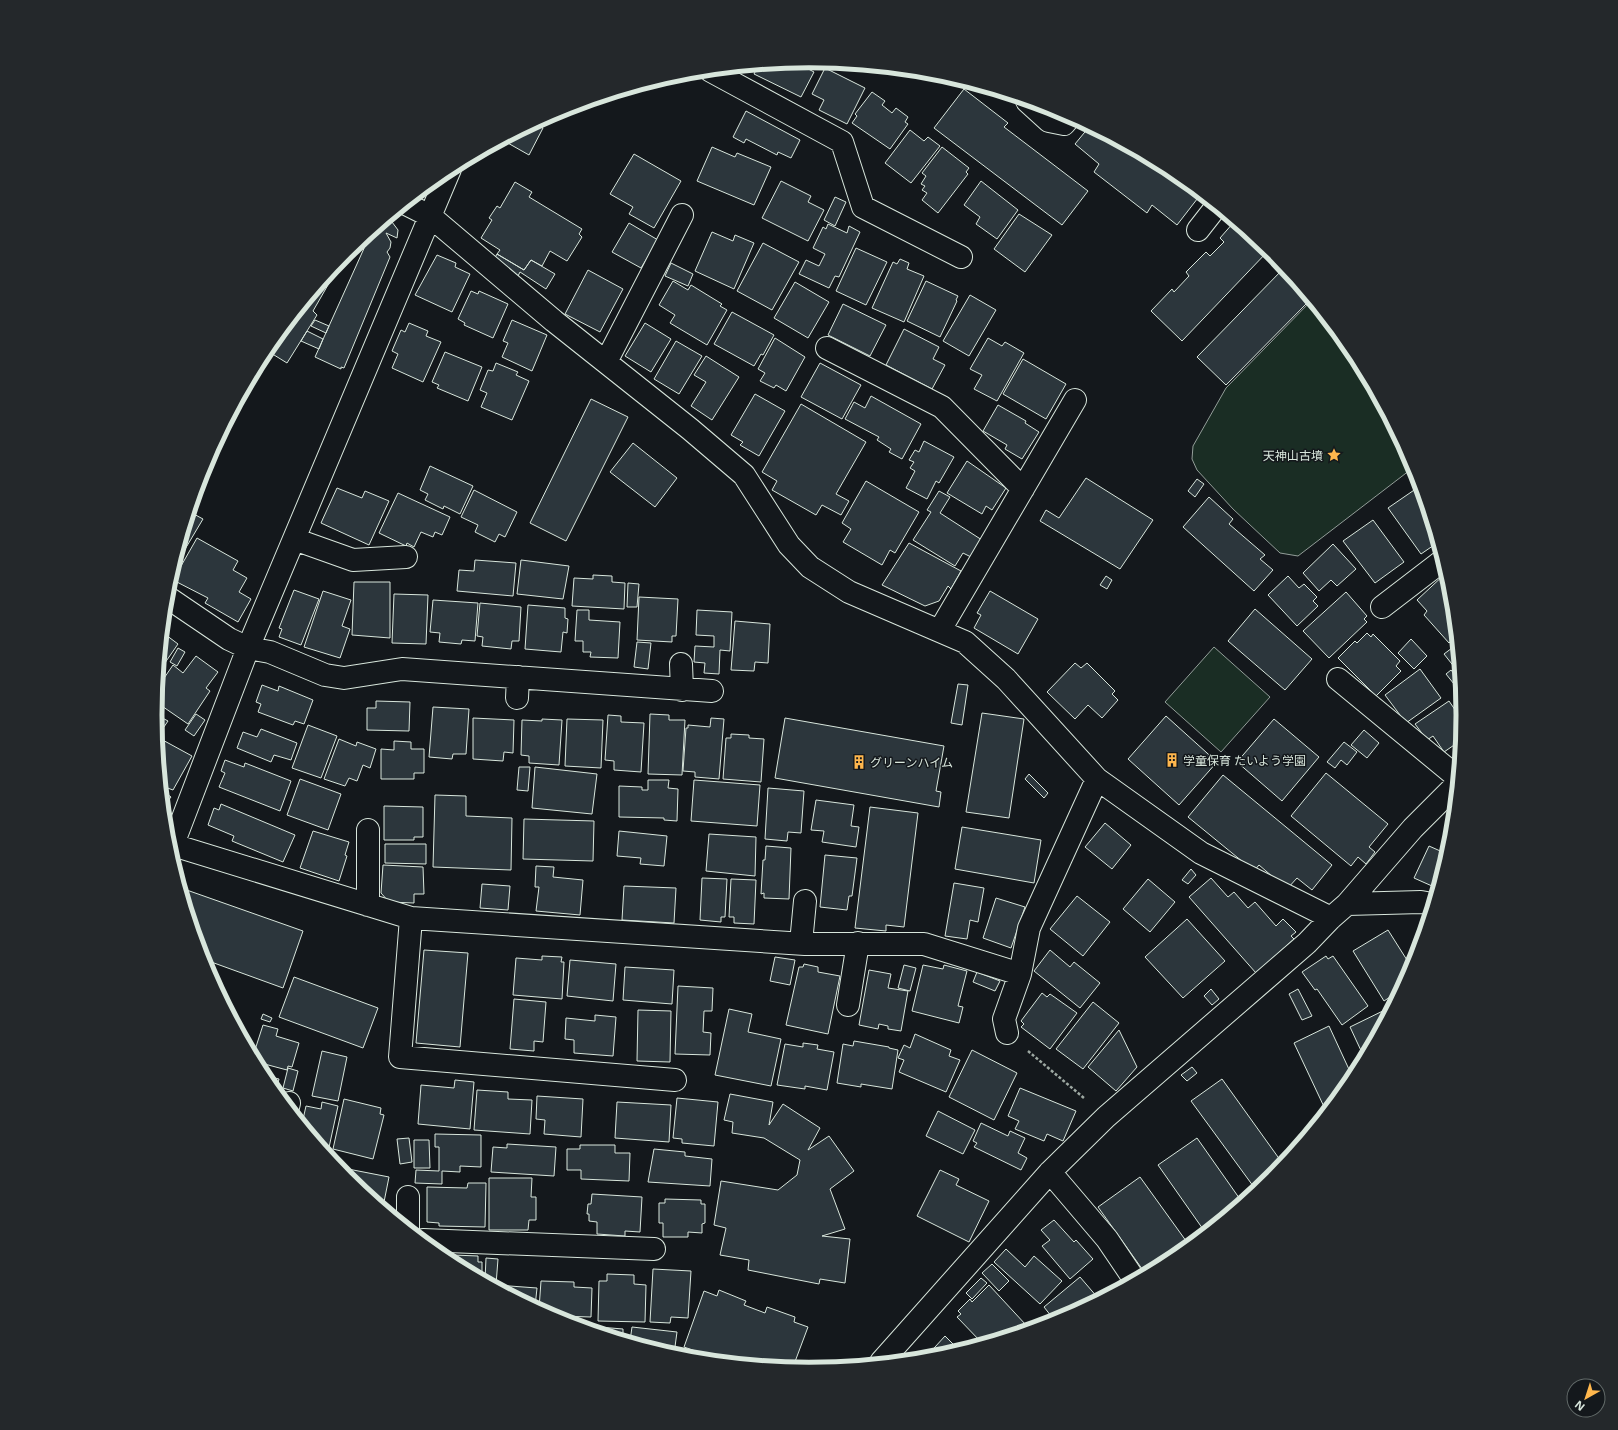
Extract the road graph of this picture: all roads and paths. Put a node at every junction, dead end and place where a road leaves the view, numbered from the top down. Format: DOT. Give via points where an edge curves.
graph roads {
  1 [pos="718,75"];
  2 [pos="1036,109"];
  3 [pos="1066,121"];
  4 [pos="445,180"];
  5 [pos="410,206"];
  6 [pos="1213,210"];
  7 [pos="682,215"];
  8 [pos="430,216"];
  9 [pos="1198,230"];
  10 [pos="961,257"];
  11 [pos="827,348"];
  12 [pos="606,362"];
  13 [pos="1075,400"];
  14 [pos="1024,489"];
  15 [pos="294,539"];
  16 [pos="406,557"];
  17 [pos="1438,564"];
  18 [pos="172,601"];
  19 [pos="1382,607"];
  20 [pos="940,630"];
  21 [pos="248,648"];
  22 [pos="682,664"];
  23 [pos="1338,680"];
  24 [pos="682,690"];
  25 [pos="712,691"];
  26 [pos="1453,774"];
  27 [pos="1097,779"];
  28 [pos="1451,790"];
  29 [pos="368,830"];
  30 [pos="173,837"];
  31 [pos="176,848"];
  32 [pos="805,901"];
  33 [pos="1428,903"];
  34 [pos="368,905"];
  35 [pos="1339,911"];
  36 [pos="411,918"];
  37 [pos="801,943"];
  38 [pos="858,943"];
  39 [pos="1020,974"];
  40 [pos="848,1005"];
  41 [pos="1007,1033"];
  42 [pos="675,1080"];
  43 [pos="1106,1117"];
  44 [pos="1050,1172"];
  45 [pos="408,1197"];
  46 [pos="408,1222"];
  47 [pos="432,1240"];
  48 [pos="654,1249"];
  49 [pos="1131,1275"];
  50 [pos="886,1357"];
  1 -- 10 [label="street" via="842,142 863,207"];
  2 -- 3 [label="street" via="1049,121 1064,124"];
  4 -- 8 [label="street"];
  5 -- 8 [label="street"];
  6 -- 9 [label="street"];
  7 -- 12 [label="street"];
  8 -- 12 [label="street"];
  8 -- 15 [label="street"];
  11 -- 14 [label="street" via="945,401"];
  12 -- 20 [label="street" via="744,475 789,546 810,567 849,592"];
  13 -- 14 [label="street"];
  14 -- 20 [label="street"];
  15 -- 16 [label="street" via="353,560"];
  15 -- 21 [label="street"];
  17 -- 19 [label="street"];
  18 -- 21 [label="street" via="229,639"];
  20 -- 27 [label="street" via="965,642 1006,679"];
  21 -- 24 [label="street" via="270,652 325,674 342,684 402,669 517,687"];
  21 -- 30 [label="street"];
  22 -- 24 [label="street"];
  23 -- 26 [label="street"];
  24 -- 25 [label="street"];
  27 -- 35 [label="street" via="1201,853"];
  27 -- 39 [label="street" via="1029,928"];
  28 -- 35 [label="street" via="1413,828"];
  29 -- 34 [label="street"];
  31 -- 34 [label="street"];
  32 -- 37 [label="street"];
  33 -- 35 [label="street"];
  34 -- 36 [label="street"];
  35 -- 43 [label="street" via="1307,943"];
  36 -- 37 [label="street"];
  36 -- 42 [label="street" via="400,1057"];
  37 -- 38 [label="street"];
  38 -- 39 [label="street" via="924,944"];
  38 -- 40 [label="street"];
  39 -- 41 [label="street" via="1004,1019"];
  41 -- 43 [label="path"];
  43 -- 44 [label="street"];
  44 -- 49 [label="street" via="1107,1240"];
  44 -- 50 [label="street"];
  45 -- 46 [label="street"];
  47 -- 48 [label="street"];
}
